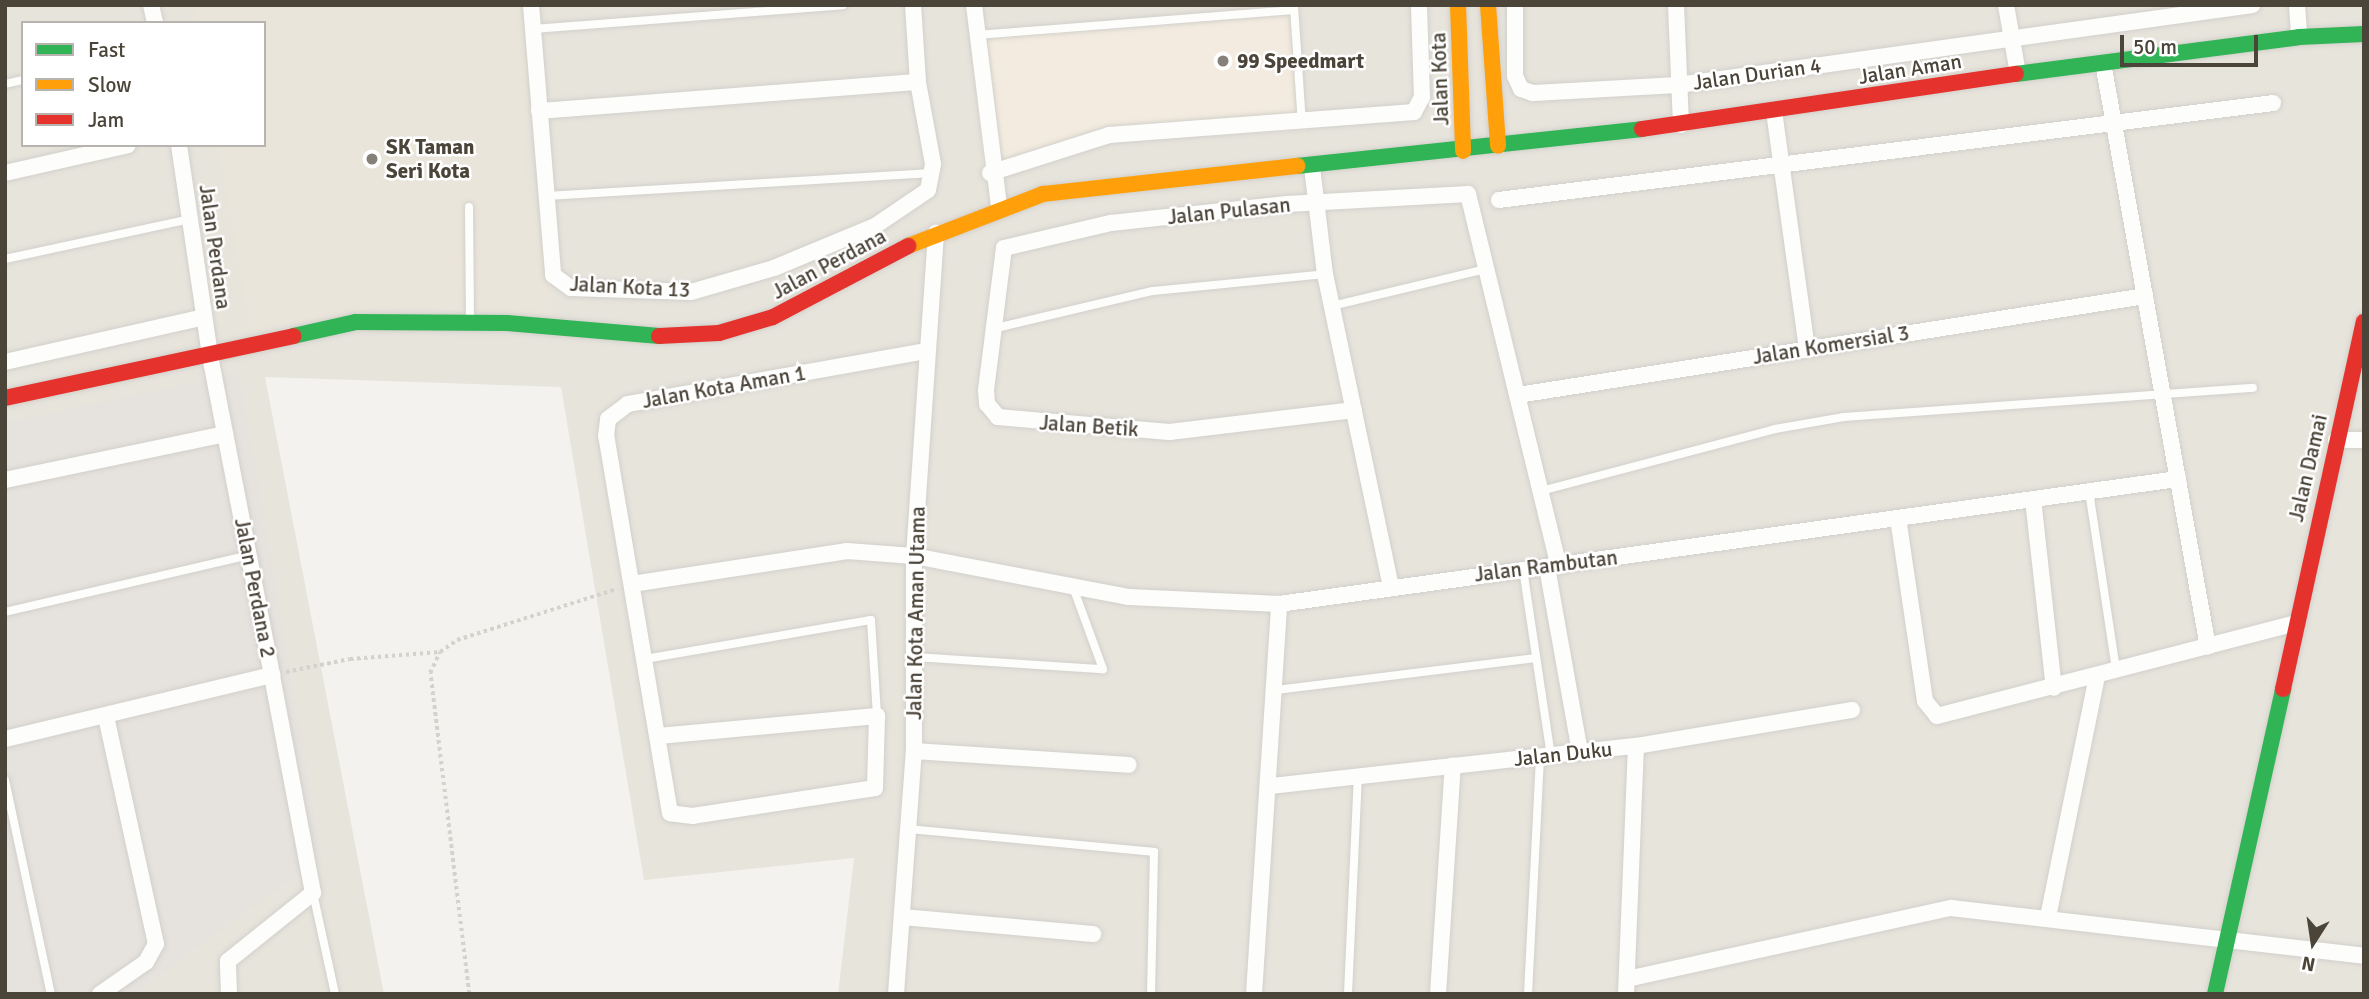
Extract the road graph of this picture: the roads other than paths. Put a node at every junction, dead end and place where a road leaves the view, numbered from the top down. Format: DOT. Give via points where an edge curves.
graph roads {
  1 [pos="531,5"];
  2 [pos="843,5"];
  3 [pos="913,5"];
  4 [pos="974,5"];
  5 [pos="1419,5"];
  6 [pos="1458,5"];
  7 [pos="1488,5"];
  8 [pos="1515,5"];
  9 [pos="1676,5"];
  10 [pos="2006,5"];
  11 [pos="2252,5"];
  12 [pos="2297,5"];
  13 [pos="1294,8"];
  14 [pos="2158,11"];
  15 [pos="533,29"];
  16 [pos="2364,34"];
  17 [pos="977,35"];
  18 [pos="2012,37"];
  19 [pos="2299,37"];
  20 [pos="2103,63"];
  21 [pos="2018,74"];
  22 [pos="918,82"];
  23 [pos="1678,85"];
  24 [pos="2273,103"];
  25 [pos="540,111"];
  26 [pos="1774,111"];
  27 [pos="1302,123"];
  28 [pos="2114,123"];
  29 [pos="1681,125"];
  30 [pos="1498,146"];
  31 [pos="119,147"];
  32 [pos="178,147"];
  33 [pos="1463,151"];
  34 [pos="1782,165"];
  35 [pos="1312,167"];
  36 [pos="5,173"];
  37 [pos="932,173"];
  38 [pos="990,173"];
  39 [pos="546,196"];
  40 [pos="1499,200"];
  41 [pos="1315,204"];
  42 [pos="999,206"];
  43 [pos="469,207"];
  44 [pos="190,219"];
  45 [pos="936,233"];
  46 [pos="1004,248"];
  47 [pos="5,260"];
  48 [pos="1489,268"];
  49 [pos="1325,274"];
  50 [pos="2145,296"];
  51 [pos="1332,306"];
  52 [pos="204,317"];
  53 [pos="470,321"];
  54 [pos="2364,322"];
  55 [pos="996,328"];
  56 [pos="1807,349"];
  57 [pos="2360,350"];
  58 [pos="927,351"];
  59 [pos="210,355"];
  60 [pos="5,362"];
  61 [pos="2253,388"];
  62 [pos="1518,395"];
  63 [pos="2163,395"];
  64 [pos="5,398"];
  65 [pos="1354,410"];
  66 [pos="225,434"];
  67 [pos="2336,440"];
  68 [pos="2364,440"];
  69 [pos="5,480"];
  70 [pos="2178,480"];
  71 [pos="1541,491"];
  72 [pos="2089,491"];
  73 [pos="2033,499"];
  74 [pos="1898,518"];
  75 [pos="248,555"];
  76 [pos="914,556"];
  77 [pos="1553,566"];
  78 [pos="1523,569"];
  79 [pos="632,584"];
  80 [pos="1391,586"];
  81 [pos="1073,587"];
  82 [pos="1279,604"];
  83 [pos="5,612"];
  84 [pos="2293,624"];
  85 [pos="2208,647"];
  86 [pos="915,657"];
  87 [pos="1536,658"];
  88 [pos="645,659"];
  89 [pos="2116,669"];
  90 [pos="272,675"];
  91 [pos="2054,688"];
  92 [pos="2095,688"];
  93 [pos="1276,690"];
  94 [pos="1852,710"];
  95 [pos="106,716"];
  96 [pos="877,716"];
  97 [pos="658,736"];
  98 [pos="5,739"];
  99 [pos="1636,746"];
  100 [pos="914,751"];
  101 [pos="1580,752"];
  102 [pos="1545,757"];
  103 [pos="1129,765"];
  104 [pos="1453,765"];
  105 [pos="1359,776"];
  106 [pos="5,780"];
  107 [pos="1272,786"];
  108 [pos="908,829"];
  109 [pos="313,893"];
  110 [pos="902,917"];
  111 [pos="2048,917"];
  112 [pos="1093,934"];
  113 [pos="2229,942"];
  114 [pos="2364,956"];
  115 [pos="1626,986"];
  116 [pos="51,994"];
  117 [pos="100,994"];
  118 [pos="229,994"];
  119 [pos="335,994"];
  120 [pos="896,994"];
  121 [pos="1151,994"];
  122 [pos="1254,994"];
  123 [pos="1348,994"];
  124 [pos="1438,994"];
  125 [pos="1528,994"];
  126 [pos="2215,994"];
  1 -- 15 [label="street"];
  2 -- 15 [label="lane"];
  3 -- 22 [label="street"];
  4 -- 17 [label="street"];
  5 -- 27 [label="street" via="1419,108 1407,114"];
  6 -- 33 [label="street, Jalan Kota"];
  7 -- 30 [label="street"];
  8 -- 23 [label="street, Jalan Durian 4" via="1515,76 1527,92"];
  9 -- 23 [label="street"];
  10 -- 18 [label="street"];
  11 -- 14 [label="street, Jalan Durian 4"];
  12 -- 19 [label="street"];
  13 -- 17 [label="lane"];
  13 -- 27 [label="lane"];
  14 -- 18 [label="street, Jalan Durian 4"];
  15 -- 25 [label="street"];
  16 -- 19 [label="street, Jalan Aman"];
  17 -- 38 [label="street"];
  18 -- 21 [label="street"];
  18 -- 23 [label="street, Jalan Durian 4"];
  19 -- 20 [label="street, Jalan Aman"];
  20 -- 21 [label="street, Jalan Aman"];
  20 -- 28 [label="street"];
  21 -- 26 [label="street, Jalan Aman"];
  22 -- 25 [label="street"];
  22 -- 37 [label="street"];
  23 -- 29 [label="street"];
  24 -- 28 [label="street"];
  25 -- 39 [label="street"];
  26 -- 29 [label="street, Jalan Aman"];
  26 -- 34 [label="street"];
  27 -- 38 [label="street" via="1109,135"];
  28 -- 34 [label="street"];
  28 -- 50 [label="street"];
  29 -- 30 [label="street, Jalan Aman"];
  30 -- 33 [label="street, Jalan Aman"];
  31 -- 36 [label="street"];
  32 -- 44 [label="street, Jalan Perdana"];
  33 -- 35 [label="street, Jalan Perdana"];
  34 -- 40 [label="street"];
  34 -- 56 [label="street"];
  35 -- 41 [label="street"];
  35 -- 42 [label="street, Jalan Perdana" via="1097,186"];
  37 -- 39 [label="lane"];
  37 -- 39 [label="street, Jalan Kota 13" via="928,190 911,206 875,226 709,289 571,288 557,282"];
  38 -- 42 [label="street"];
  41 -- 46 [label="street, Jalan Pulasan" via="1111,223"];
  41 -- 48 [label="street, Jalan Pulasan" via="1457,191 1472,198"];
  41 -- 49 [label="street"];
  42 -- 45 [label="street, Jalan Perdana"];
  43 -- 53 [label="lane"];
  44 -- 47 [label="lane"];
  44 -- 52 [label="street, Jalan Perdana"];
  45 -- 53 [label="street, Jalan Perdana" via="773,317 719,333 651,336"];
  45 -- 58 [label="street, Jalan Kota Aman Utama"];
  46 -- 55 [label="street, Jalan Betik"];
  48 -- 51 [label="lane"];
  48 -- 62 [label="street"];
  49 -- 51 [label="street"];
  49 -- 55 [label="lane" via="1153,291"];
  50 -- 56 [label="street, Jalan Komersial 3"];
  50 -- 63 [label="street"];
  51 -- 65 [label="street"];
  52 -- 59 [label="street, Jalan Perdana"];
  52 -- 60 [label="street"];
  53 -- 59 [label="street, Jalan Perdana" via="356,322"];
  54 -- 57 [label="street, Jalan Damai"];
  55 -- 65 [label="street, Jalan Betik" via="986,396 991,412 1006,419 1170,432"];
  56 -- 62 [label="street, Jalan Komersial 3"];
  57 -- 67 [label="street, Jalan Damai"];
  58 -- 76 [label="street, Jalan Kota Aman Utama"];
  58 -- 79 [label="street, Jalan Kota Aman 1" via="628,404 613,412 606,436"];
  59 -- 64 [label="street, Jalan Perdana"];
  59 -- 66 [label="street, Jalan Perdana 2"];
  61 -- 63 [label="lane"];
  62 -- 71 [label="street"];
  63 -- 70 [label="street"];
  63 -- 71 [label="lane" via="1844,416 1775,429"];
  65 -- 80 [label="street"];
  66 -- 69 [label="street"];
  66 -- 75 [label="street, Jalan Perdana 2"];
  67 -- 68 [label="street"];
  67 -- 84 [label="street, Jalan Damai"];
  70 -- 72 [label="street, Jalan Rambutan"];
  70 -- 85 [label="street"];
  71 -- 77 [label="street"];
  72 -- 73 [label="street, Jalan Rambutan"];
  72 -- 89 [label="lane"];
  73 -- 74 [label="street, Jalan Rambutan"];
  73 -- 91 [label="street"];
  74 -- 77 [label="street, Jalan Rambutan"];
  74 -- 91 [label="street" via="1925,701 1945,718"];
  75 -- 83 [label="lane"];
  75 -- 90 [label="street, Jalan Perdana 2"];
  76 -- 79 [label="street, Jalan Rambutan" via="833,552"];
  76 -- 81 [label="street, Jalan Rambutan"];
  76 -- 86 [label="street, Jalan Kota Aman Utama"];
  77 -- 78 [label="street, Jalan Rambutan"];
  77 -- 101 [label="street"];
  78 -- 80 [label="street, Jalan Rambutan"];
  78 -- 87 [label="lane"];
  79 -- 88 [label="street"];
  80 -- 82 [label="street, Jalan Rambutan"];
  81 -- 82 [label="street, Jalan Rambutan" via="1156,600"];
  81 -- 86 [label="lane" via="1103,669"];
  82 -- 93 [label="street"];
  84 -- 85 [label="street"];
  84 -- 113 [label="street, Jalan Damai"];
  85 -- 89 [label="street"];
  86 -- 100 [label="street, Jalan Kota Aman Utama"];
  87 -- 93 [label="lane"];
  87 -- 102 [label="lane"];
  88 -- 96 [label="lane" via="871,620"];
  88 -- 97 [label="street"];
  89 -- 92 [label="street"];
  90 -- 95 [label="street, Jalan Perdana 2"];
  90 -- 109 [label="street"];
  91 -- 92 [label="street"];
  92 -- 111 [label="street"];
  93 -- 107 [label="street"];
  94 -- 99 [label="street, Jalan Duku"];
  95 -- 98 [label="street, Jalan Perdana 2"];
  95 -- 117 [label="street" via="156,944 146,962"];
  96 -- 97 [label="street"];
  96 -- 97 [label="street" via="873,791 692,816 670,813"];
  99 -- 101 [label="street, Jalan Duku"];
  99 -- 115 [label="street"];
  100 -- 103 [label="street"];
  100 -- 108 [label="street, Jalan Kota Aman Utama"];
  101 -- 102 [label="street, Jalan Duku"];
  102 -- 104 [label="street, Jalan Duku"];
  102 -- 125 [label="lane"];
  104 -- 105 [label="street, Jalan Duku"];
  104 -- 124 [label="street"];
  105 -- 107 [label="street, Jalan Duku"];
  105 -- 123 [label="lane"];
  106 -- 116 [label="lane"];
  107 -- 122 [label="street"];
  108 -- 110 [label="street, Jalan Kota Aman Utama"];
  108 -- 121 [label="lane" via="1154,852"];
  109 -- 118 [label="street" via="228,961"];
  109 -- 119 [label="lane"];
  110 -- 112 [label="street"];
  110 -- 120 [label="street, Jalan Kota Aman Utama"];
  111 -- 113 [label="street"];
  111 -- 115 [label="street" via="1951,908"];
  113 -- 114 [label="street"];
  113 -- 126 [label="street, Jalan Damai"];
}
